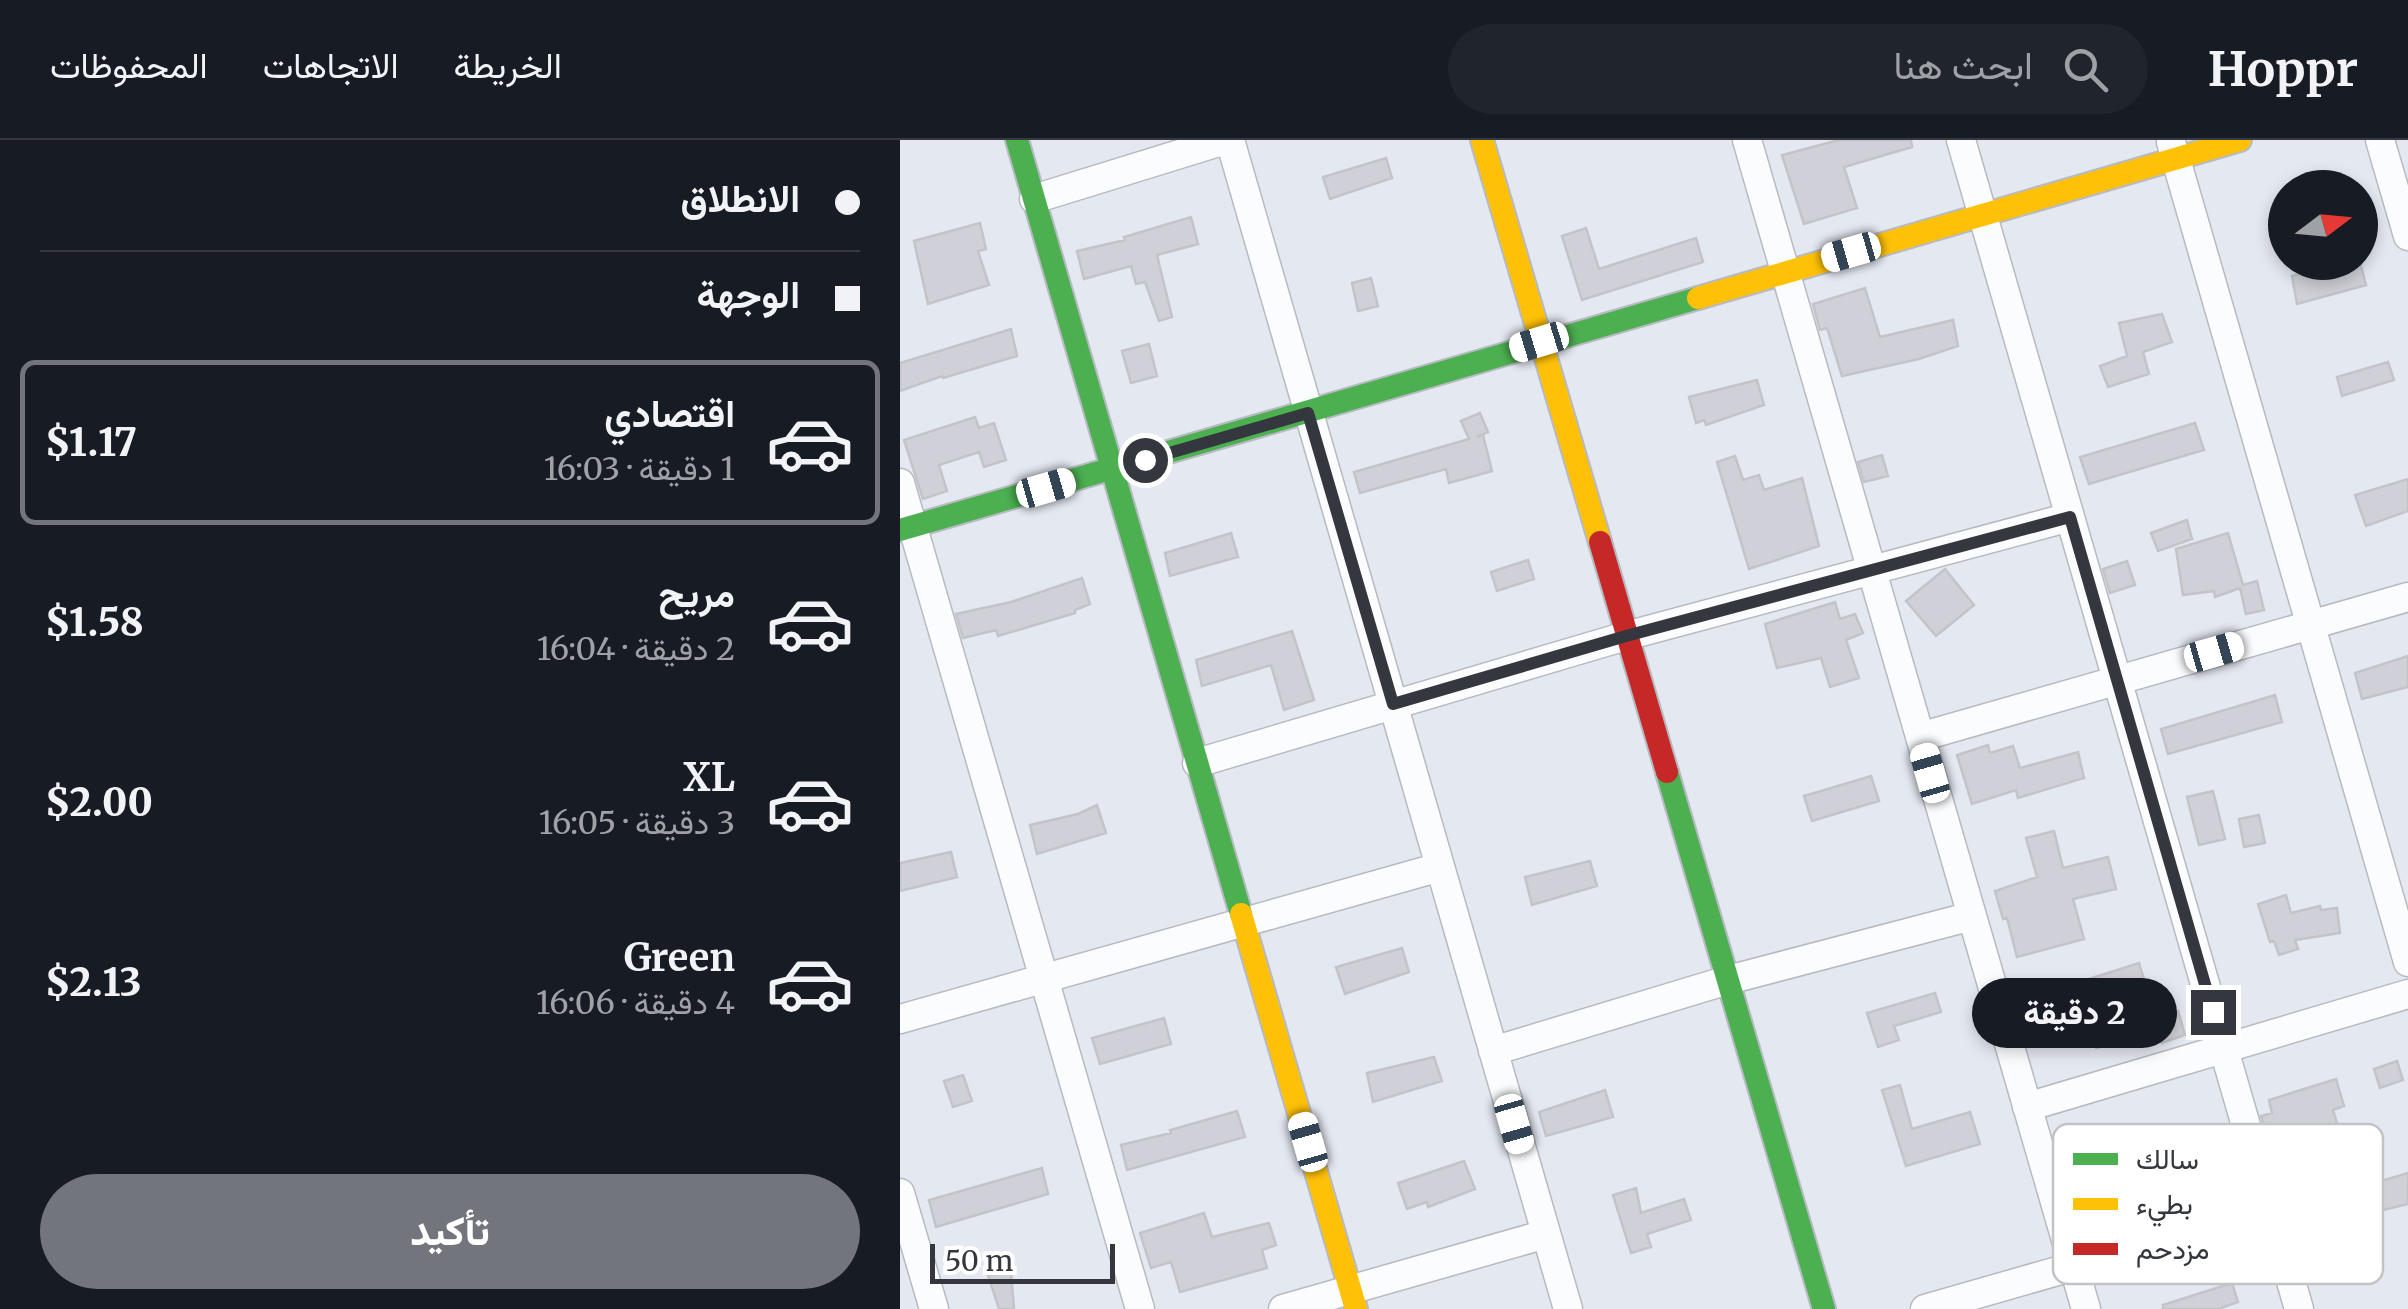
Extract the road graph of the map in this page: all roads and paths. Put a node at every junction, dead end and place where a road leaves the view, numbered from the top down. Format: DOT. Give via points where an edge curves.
graph roads {
  1 [pos="1017,140"];
  2 [pos="1227,140"];
  3 [pos="1482,140"];
  4 [pos="1747,140"];
  5 [pos="1961,140"];
  6 [pos="2240,140"];
  7 [pos="2380,140"];
  8 [pos="2173,149"];
  9 [pos="1034,199"];
  10 [pos="1982,214"];
  11 [pos="2408,236"];
  12 [pos="1785,272"];
  13 [pos="1539,342"];
  14 [pos="1308,413"];
  15 [pos="1112,469"];
  16 [pos="900,483"];
  17 [pos="2070,517"];
  18 [pos="906,528"];
  19 [pos="1871,569"];
  20 [pos="2408,597"];
  21 [pos="2310,624"];
  22 [pos="1626,636"];
  23 [pos="2117,680"];
  24 [pos="1393,704"];
  25 [pos="1920,738"];
  26 [pos="1197,762"];
  27 [pos="1440,866"];
  28 [pos="1972,916"];
  29 [pos="1244,922"];
  30 [pos="2408,962"];
  31 [pos="1044,979"];
  32 [pos="1728,980"];
  33 [pos="2408,994"];
  34 [pos="900,1020"];
  35 [pos="2224,1049"];
  36 [pos="1493,1051"];
  37 [pos="2027,1107"];
  38 [pos="2245,1124"];
  39 [pos="900,1193"];
  40 [pos="2053,1197"];
  41 [pos="1546,1234"];
  42 [pos="2053,1272"];
  43 [pos="2078,1284"];
  44 [pos="2292,1284"];
  45 [pos="1353,1299"];
  46 [pos="934,1309"];
  47 [pos="1140,1309"];
  48 [pos="1282,1309"];
  49 [pos="1568,1309"];
  50 [pos="1824,1309"];
  51 [pos="1925,1309"];
  52 [pos="2086,1309"];
  53 [pos="2299,1309"];
  1 -- 9 [label="street"];
  2 -- 9 [label="street"];
  2 -- 14 [label="street"];
  3 -- 13 [label="street"];
  4 -- 12 [label="street"];
  5 -- 10 [label="street"];
  6 -- 8 [label="street"];
  7 -- 11 [label="street"];
  8 -- 10 [label="street"];
  8 -- 21 [label="street"];
  9 -- 15 [label="street"];
  10 -- 12 [label="street"];
  10 -- 17 [label="street"];
  12 -- 13 [label="street"];
  12 -- 19 [label="street"];
  13 -- 14 [label="street"];
  13 -- 22 [label="street"];
  14 -- 15 [label="street"];
  14 -- 24 [label="street"];
  15 -- 18 [label="street"];
  15 -- 26 [label="street"];
  16 -- 18 [label="street"];
  17 -- 19 [label="street"];
  17 -- 23 [label="street"];
  18 -- 31 [label="street"];
  19 -- 22 [label="street"];
  19 -- 25 [label="street"];
  20 -- 21 [label="street"];
  21 -- 23 [label="street"];
  21 -- 30 [label="street"];
  22 -- 24 [label="street"];
  22 -- 32 [label="street"];
  23 -- 25 [label="street"];
  23 -- 35 [label="street"];
  24 -- 26 [label="street"];
  24 -- 27 [label="street"];
  25 -- 28 [label="street"];
  26 -- 29 [label="street"];
  27 -- 29 [label="street"];
  27 -- 36 [label="street"];
  28 -- 32 [label="street"];
  28 -- 37 [label="street"];
  29 -- 31 [label="street"];
  29 -- 45 [label="street"];
  31 -- 34 [label="street"];
  31 -- 47 [label="street"];
  32 -- 36 [label="street"];
  32 -- 50 [label="street"];
  33 -- 35 [label="street"];
  35 -- 37 [label="street"];
  35 -- 38 [label="street"];
  36 -- 41 [label="street"];
  37 -- 40 [label="street"];
  39 -- 46 [label="street"];
  41 -- 45 [label="street"];
  41 -- 49 [label="street"];
  42 -- 51 [label="street"];
  43 -- 52 [label="street"];
  44 -- 53 [label="street"];
  45 -- 48 [label="street"];
}
